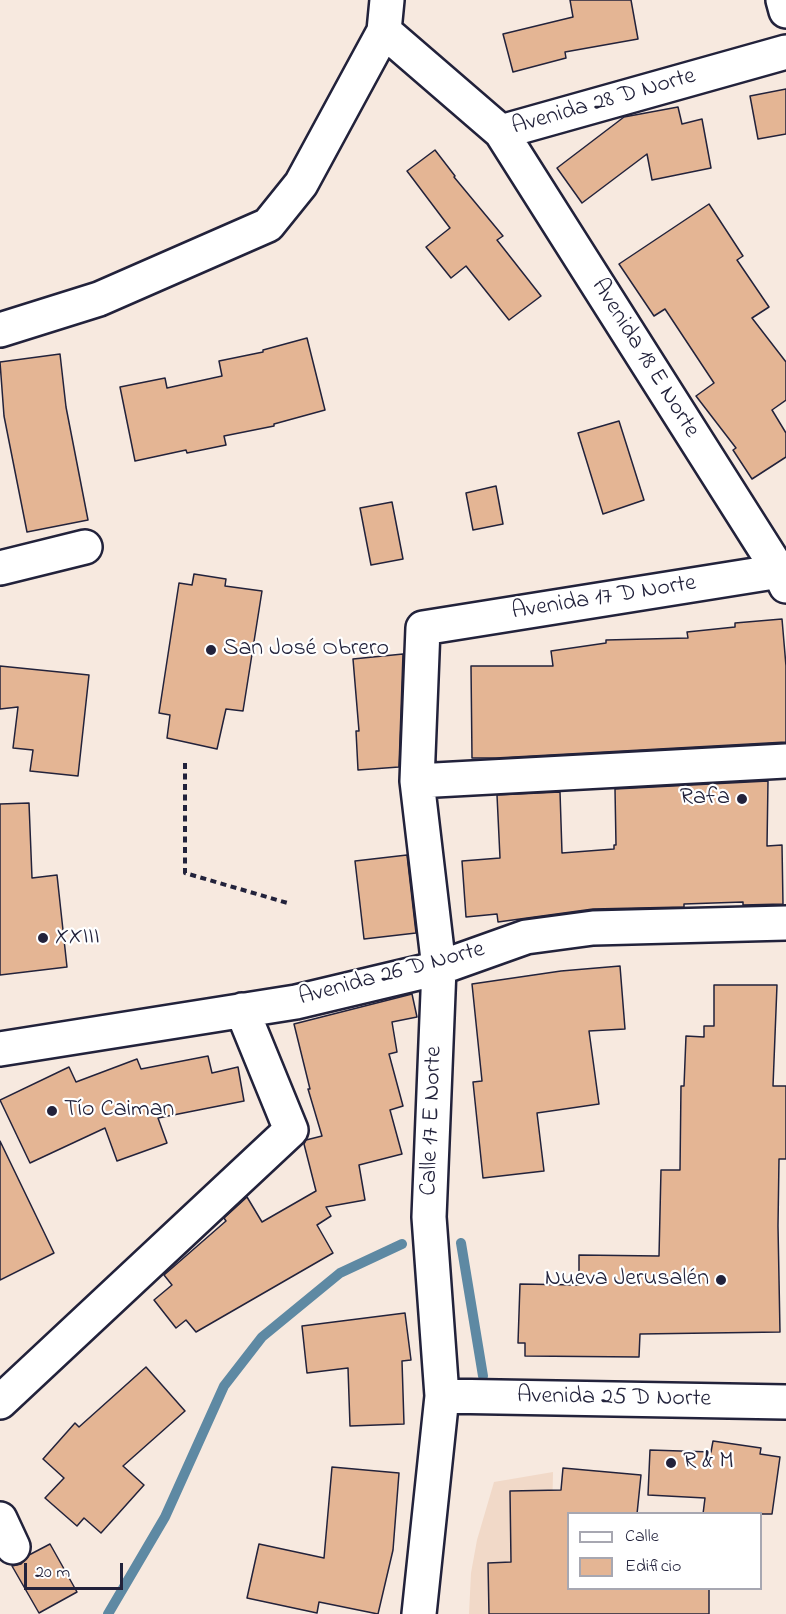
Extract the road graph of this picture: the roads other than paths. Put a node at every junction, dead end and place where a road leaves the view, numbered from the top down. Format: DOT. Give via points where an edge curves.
graph roads {
  1 [pos="783,0"];
  2 [pos="786,11"];
  3 [pos="386,16"];
  4 [pos="786,52"];
  5 [pos="501,132"];
  6 [pos="0,330"];
  7 [pos="85,547"];
  8 [pos="0,568"];
  9 [pos="784,576"];
  10 [pos="423,627"];
  11 [pos="786,760"];
  12 [pos="417,781"];
  13 [pos="786,923"];
  14 [pos="439,968"];
  15 [pos="242,1010"];
  16 [pos="0,1049"];
  17 [pos="442,1396"];
  18 [pos="0,1402"];
  19 [pos="786,1402"];
  20 [pos="419,1614"];
  1 -- 2 [label="street"];
  3 -- 5 [label="street, Avenida 28 D Norte"];
  3 -- 6 [label="street" via="301,184 268,225 99,298"];
  4 -- 5 [label="street, Avenida 28 D Norte"];
  5 -- 9 [label="street, Avenida 18 E Norte"];
  7 -- 8 [label="street"];
  9 -- 10 [label="street, Avenida 17 D Norte"];
  10 -- 12 [label="street, Calle 17 E Norte"];
  11 -- 12 [label="street"];
  12 -- 14 [label="street, Calle 17 E Norte"];
  13 -- 14 [label="street, Avenida 26 D Norte" via="593,928 526,937"];
  14 -- 15 [label="street, Avenida 26 D Norte" via="296,1002"];
  14 -- 17 [label="street, Calle 17 E Norte" via="429,1217"];
  15 -- 16 [label="street, Avenida 26 D Norte"];
  15 -- 18 [label="street" via="291,1130"];
  17 -- 19 [label="street, Avenida 25 D Norte"];
  17 -- 20 [label="street, Calle 17 E Norte"];
}
